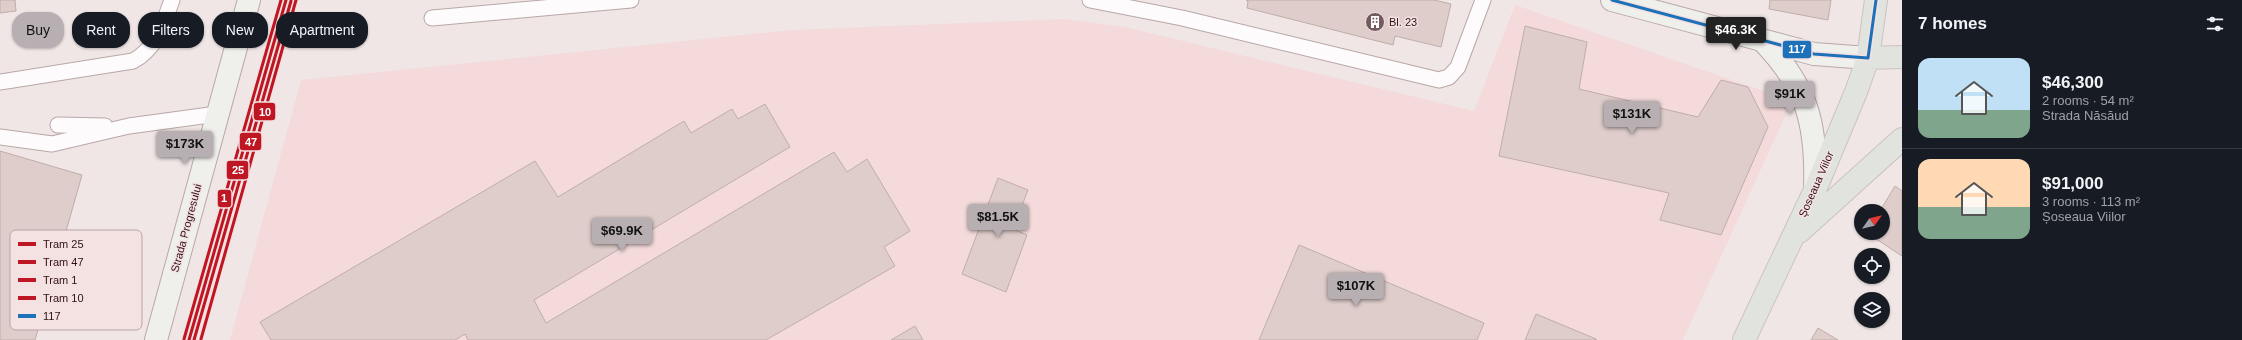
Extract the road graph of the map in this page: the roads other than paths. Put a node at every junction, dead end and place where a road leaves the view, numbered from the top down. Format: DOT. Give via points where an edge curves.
graph roads {
  1 [pos="172,0"];
  2 [pos="249,0"];
  3 [pos="631,0"];
  4 [pos="1090,0"];
  5 [pos="1483,0"];
  6 [pos="1612,0"];
  7 [pos="1876,0"];
  8 [pos="432,18"];
  9 [pos="1762,40"];
  10 [pos="1902,57"];
  11 [pos="1868,58"];
  12 [pos="0,82"];
  13 [pos="217,114"];
  14 [pos="58,125"];
  15 [pos="129,126"];
  16 [pos="0,137"];
  17 [pos="1902,139"];
  18 [pos="1815,190"];
  19 [pos="1792,238"];
  20 [pos="156,340"];
  21 [pos="1744,340"];
  1 -- 12 [label="lane" via="153,44 145,54 133,61"];
  2 -- 13 [label="street, Strada Progresului"];
  3 -- 8 [label="lane"];
  4 -- 5 [label="lane" via="1182,18 1438,80 1449,77 1458,67"];
  6 -- 9 [label="street"];
  7 -- 11 [label="main road, Șoseaua Viilor"];
  9 -- 11 [label="street" via="1814,54"];
  9 -- 18 [label="street" via="1789,71 1802,98 1813,132"];
  10 -- 11 [label="main road"];
  11 -- 18 [label="main road, Șoseaua Viilor"];
  13 -- 15 [label="lane"];
  13 -- 20 [label="street, Strada Progresului"];
  14 -- 15 [label="lane"];
  15 -- 16 [label="lane" via="52,144"];
  17 -- 19 [label="main road"];
  18 -- 19 [label="main road, Șoseaua Viilor"];
  19 -- 21 [label="main road, Șoseaua Viilor"];
}
